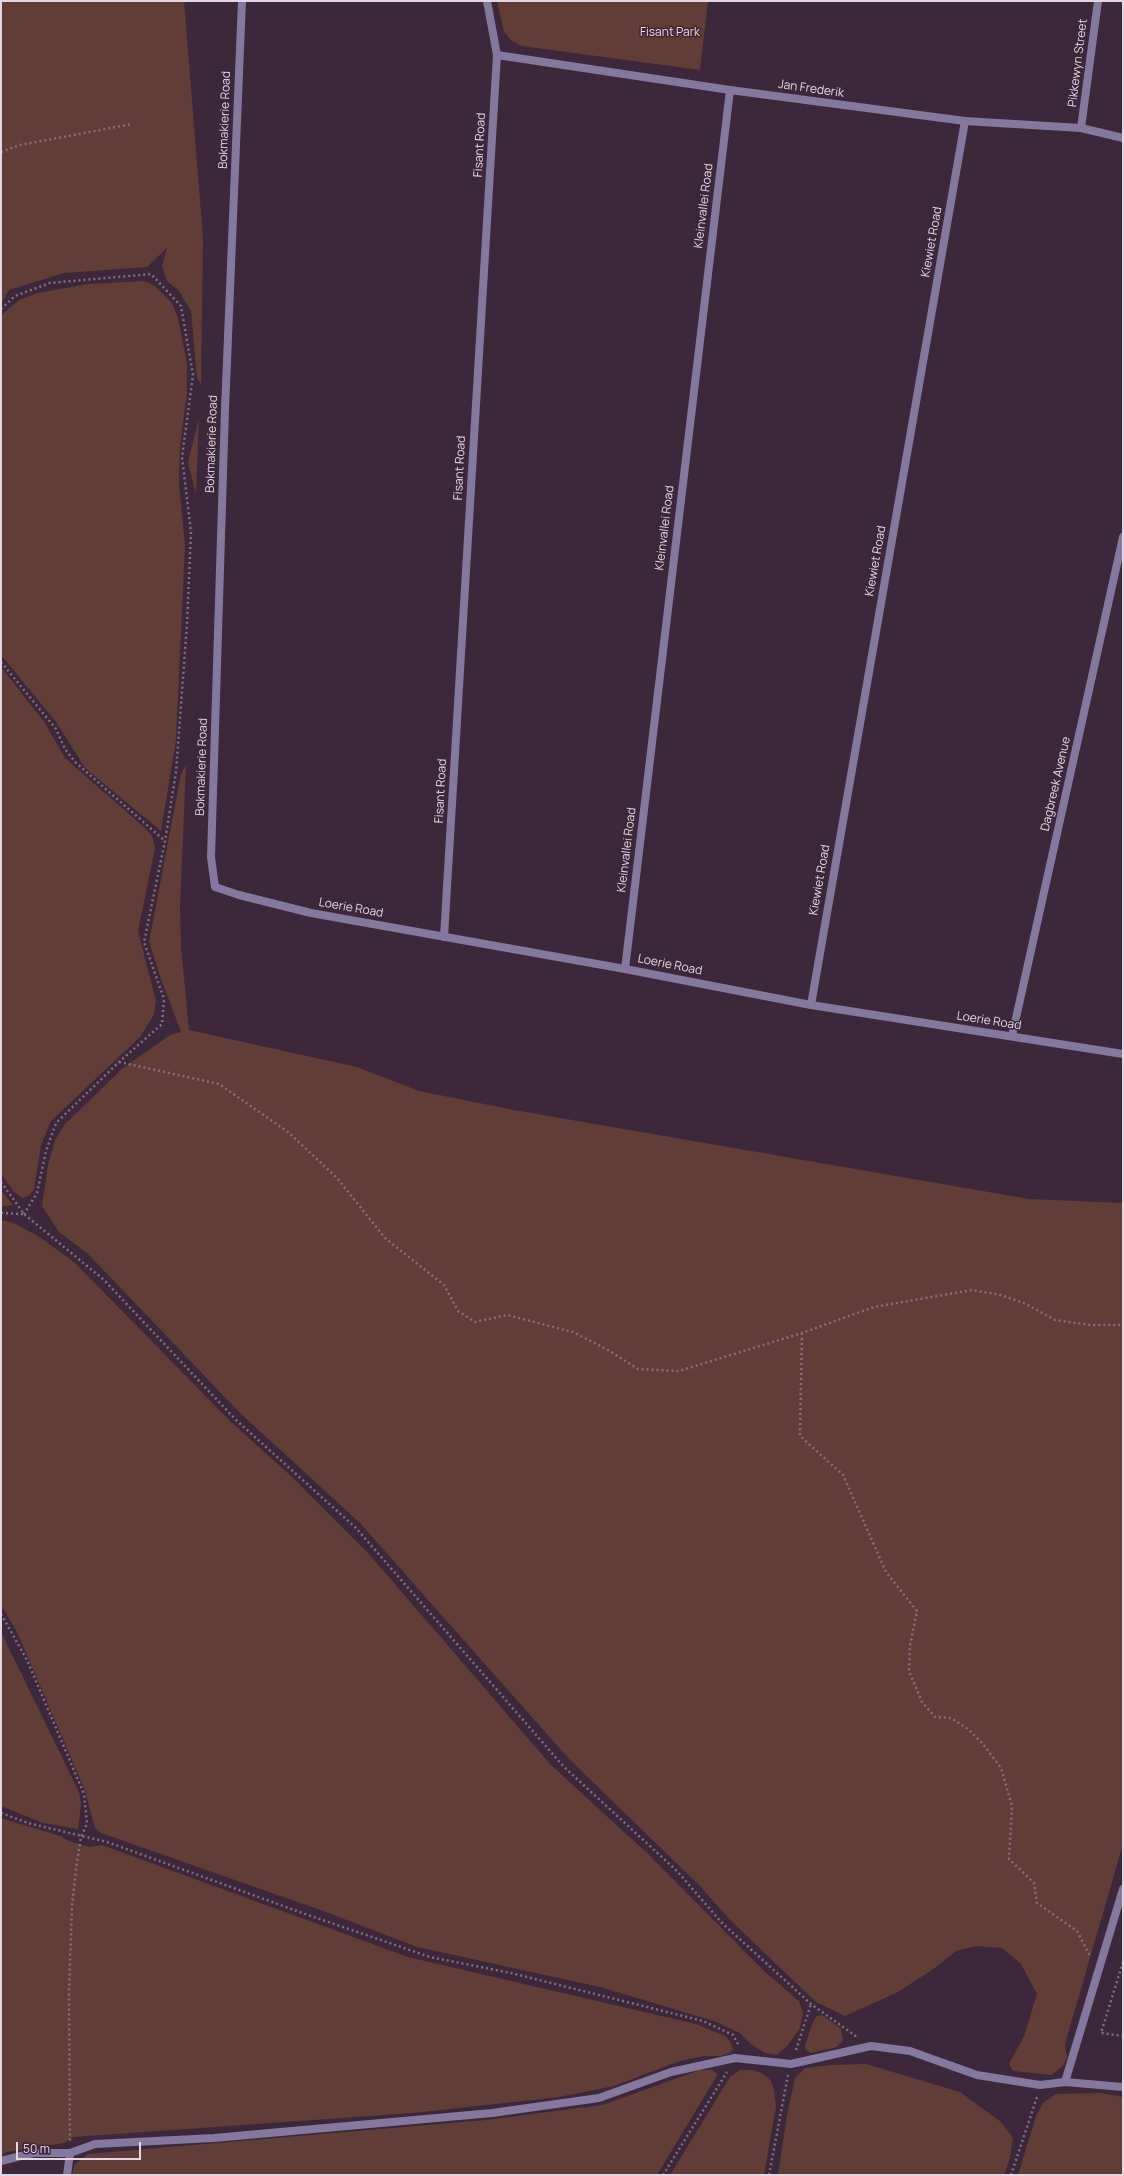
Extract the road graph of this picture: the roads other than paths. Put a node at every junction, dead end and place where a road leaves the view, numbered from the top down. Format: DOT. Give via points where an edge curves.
graph roads {
  1 [pos="242,1"];
  2 [pos="487,1"];
  3 [pos="1098,1"];
  4 [pos="497,55"];
  5 [pos="730,90"];
  6 [pos="965,121"];
  7 [pos="1081,128"];
  8 [pos="1123,138"];
  9 [pos="1123,537"];
  10 [pos="215,887"];
  11 [pos="444,937"];
  12 [pos="625,968"];
  13 [pos="811,1005"];
  14 [pos="1012,1036"];
  15 [pos="1123,1054"];
  16 [pos="1123,1889"];
  17 [pos="1065,2082"];
  18 [pos="1123,2087"];
  19 [pos="70,2153"];
  20 [pos="1,2161"];
  21 [pos="66,2175"];
  1 -- 10 [label="street, Bokmakierie Road" via="225,409 211,857"];
  2 -- 4 [label="street, Fisant Road"];
  3 -- 7 [label="street, Pikkewyn Street"];
  4 -- 5 [label="street, Jan Frederik"];
  4 -- 11 [label="street, Fisant Road"];
  5 -- 6 [label="street, Jan Frederik"];
  5 -- 12 [label="street, Kleinvallei Road"];
  6 -- 7 [label="street, Jan Frederik"];
  6 -- 13 [label="street, Kiewiet Road"];
  7 -- 8 [label="street, Jan Frederik"];
  9 -- 14 [label="street, Dagbreek Avenue"];
  10 -- 11 [label="street, Loerie Road" via="239,896 311,913"];
  11 -- 12 [label="street, Loerie Road"];
  12 -- 13 [label="street, Loerie Road"];
  13 -- 14 [label="street, Loerie Road"];
  14 -- 15 [label="street, Loerie Road"];
  16 -- 17 [label="street"];
  17 -- 18 [label="street"];
  17 -- 19 [label="street" via="1040,2085 977,2075 910,2051 871,2046 791,2064 735,2058 671,2072 599,2098 492,2113 214,2138 95,2144"];
  19 -- 20 [label="street" via="33,2153"];
  19 -- 21 [label="street"];
}
